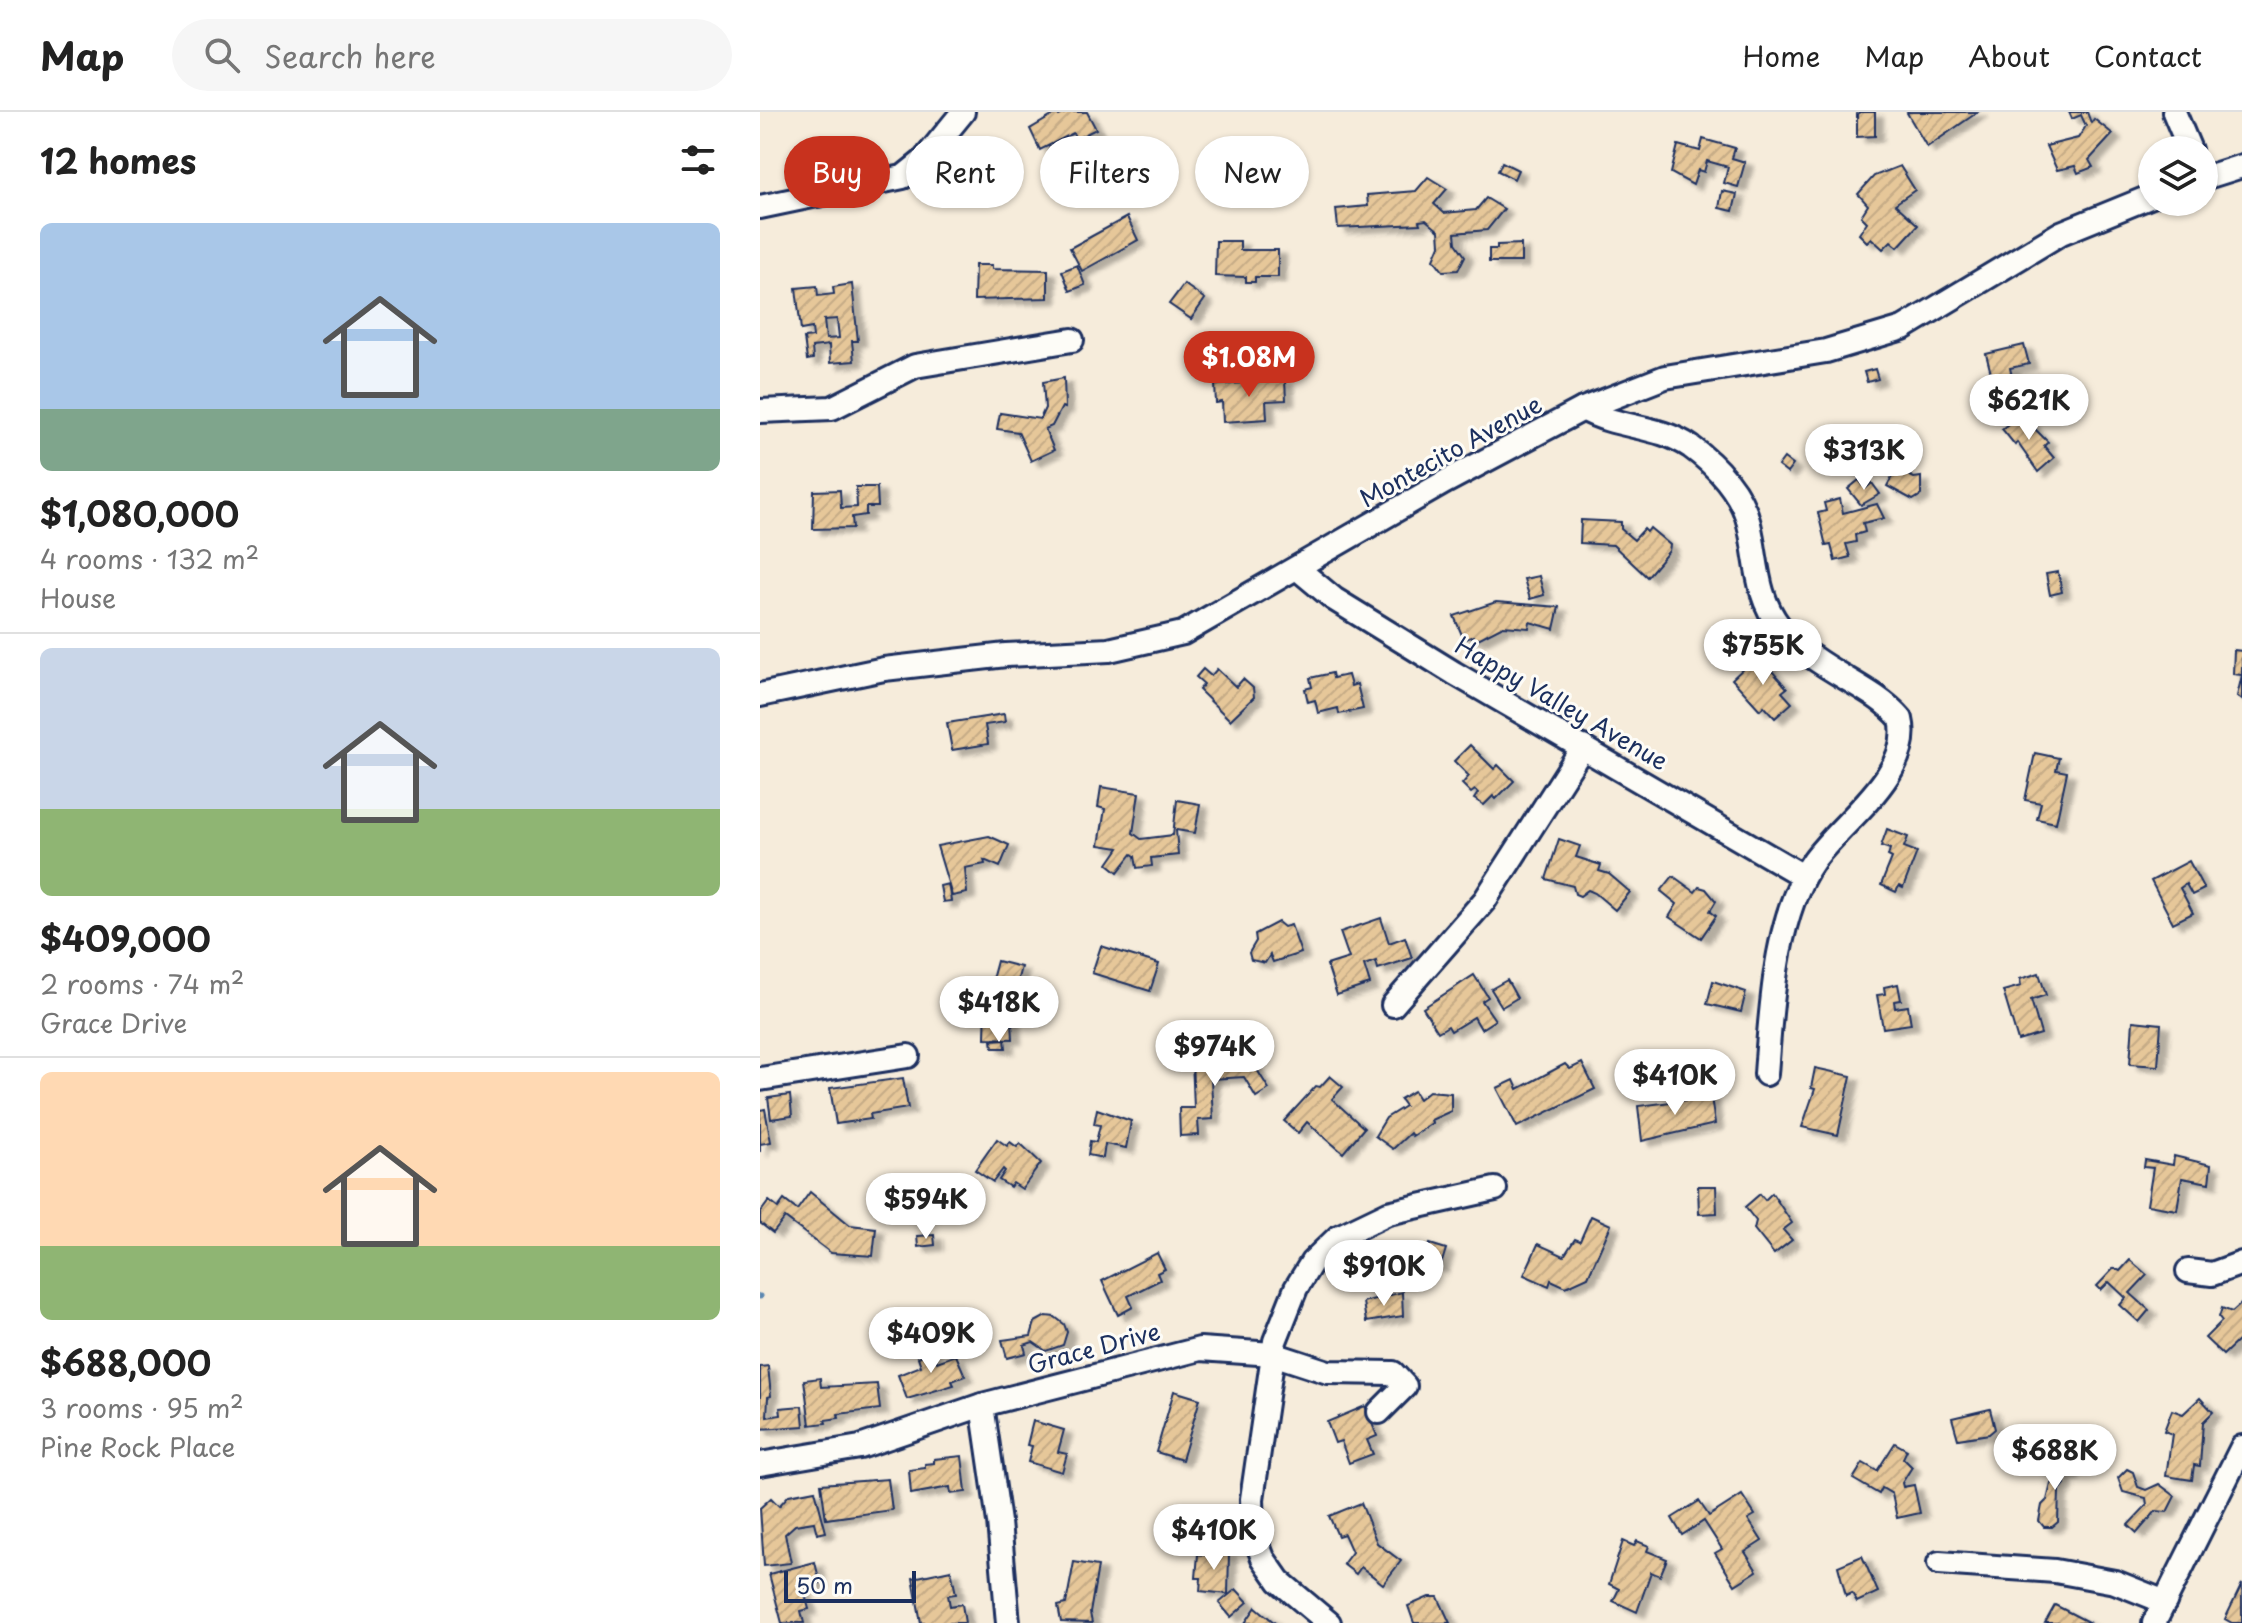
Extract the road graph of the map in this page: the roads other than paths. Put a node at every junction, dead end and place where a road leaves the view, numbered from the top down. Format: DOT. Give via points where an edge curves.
graph roads {
  1 [pos="963,112"];
  2 [pos="2174,112"];
  3 [pos="2184,136"];
  4 [pos="2242,166"];
  5 [pos="2218,174"];
  6 [pos="2138,201"];
  7 [pos="760,207"];
  8 [pos="1072,340"];
  9 [pos="1583,409"];
  10 [pos="760,411"];
  11 [pos="1298,569"];
  12 [pos="760,695"];
  13 [pos="1583,747"];
  14 [pos="1803,876"];
  15 [pos="1393,1005"];
  16 [pos="908,1056"];
  17 [pos="1766,1074"];
  18 [pos="760,1079"];
  19 [pos="1495,1189"];
  20 [pos="2242,1263"];
  21 [pos="2188,1271"];
  22 [pos="1273,1354"];
  23 [pos="982,1405"];
  24 [pos="1379,1412"];
  25 [pos="2242,1447"];
  26 [pos="760,1464"];
  27 [pos="1939,1563"];
  28 [pos="2165,1602"];
  29 [pos="1008,1623"];
  30 [pos="1329,1623"];
  31 [pos="2154,1623"];
  1 -- 7 [label="street" via="903,177"];
  2 -- 3 [label="street"];
  4 -- 5 [label="street"];
  6 -- 9 [label="street, Montecito Avenue" via="2051,238 1903,328 1826,351 1665,377"];
  8 -- 10 [label="street" via="915,366 832,408"];
  9 -- 11 [label="street, Montecito Avenue"];
  9 -- 14 [label="street" via="1616,424 1662,431 1716,469 1744,510 1757,581 1781,628 1824,668 1901,719 1898,762"];
  11 -- 12 [label="street, Montecito Avenue" via="1199,626 1161,639 1109,650 884,669"];
  11 -- 13 [label="street, Happy Valley Avenue" via="1334,599"];
  13 -- 14 [label="street, Happy Valley Avenue"];
  13 -- 15 [label="street" via="1485,900"];
  14 -- 17 [label="street" via="1771,1002"];
  16 -- 18 [label="street"];
  19 -- 22 [label="street" via="1388,1213 1338,1237 1312,1262 1296,1288"];
  20 -- 21 [label="street" via="2212,1274"];
  22 -- 23 [label="street, Grace Drive" via="1200,1349"];
  22 -- 24 [label="street, Grace Drive" via="1328,1372 1393,1373 1405,1386"];
  22 -- 30 [label="street" via="1252,1499 1253,1532 1279,1581"];
  23 -- 26 [label="street, Grace Drive" via="860,1447"];
  23 -- 29 [label="street"];
  25 -- 28 [label="street"];
  27 -- 28 [label="street" via="2055,1571 2115,1582"];
  28 -- 31 [label="street"];
}
